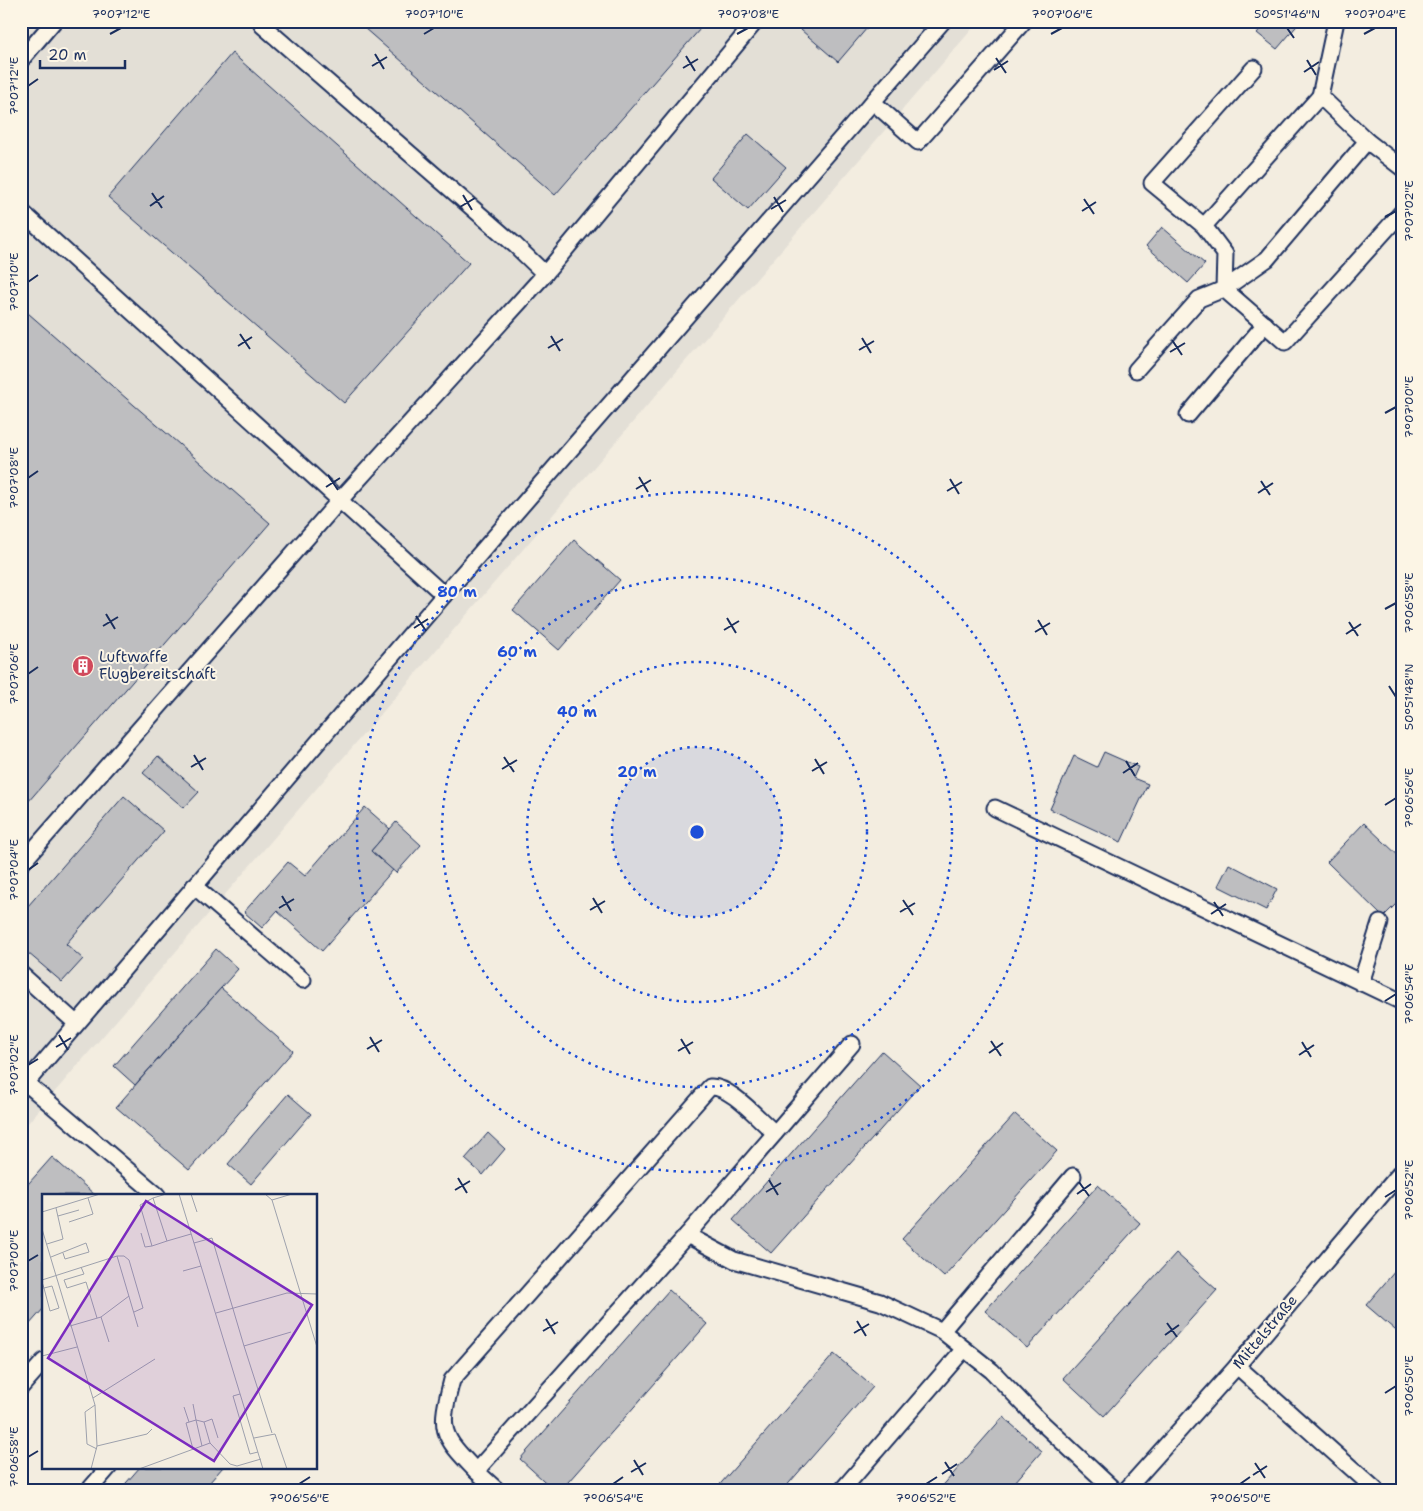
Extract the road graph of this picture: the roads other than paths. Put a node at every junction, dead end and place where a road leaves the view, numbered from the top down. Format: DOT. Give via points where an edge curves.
graph roads {
  1 [pos="54,21"];
  2 [pos="756,21"];
  3 [pos="943,21"];
  4 [pos="1024,21"];
  5 [pos="1336,21"];
  6 [pos="262,25"];
  7 [pos="21,60"];
  8 [pos="1254,68"];
  9 [pos="1320,96"];
  10 [pos="873,102"];
  11 [pos="1367,141"];
  12 [pos="1402,168"];
  13 [pos="21,211"];
  14 [pos="1402,212"];
  15 [pos="1204,226"];
  16 [pos="545,274"];
  17 [pos="1224,289"];
  18 [pos="1265,324"];
  19 [pos="1136,370"];
  20 [pos="1188,415"];
  21 [pos="340,500"];
  22 [pos="444,595"];
  23 [pos="995,808"];
  24 [pos="21,864"];
  25 [pos="194,886"];
  26 [pos="1380,924"];
  27 [pos="21,974"];
  28 [pos="303,980"];
  29 [pos="1361,983"];
  30 [pos="1402,1002"];
  31 [pos="76,1023"];
  32 [pos="852,1044"];
  33 [pos="24,1086"];
  34 [pos="775,1133"];
  35 [pos="1402,1171"];
  36 [pos="1073,1176"];
  37 [pos="156,1194"];
  38 [pos="687,1235"];
  39 [pos="942,1331"];
  40 [pos="964,1349"];
  41 [pos="42,1363"];
  42 [pos="1237,1366"];
  43 [pos="21,1387"];
  44 [pos="108,1468"];
  45 [pos="476,1471"];
  46 [pos="89,1490"];
  47 [pos="497,1490"];
  48 [pos="842,1490"];
  49 [pos="1114,1490"];
  50 [pos="1126,1490"];
  51 [pos="1376,1490"];
  1 -- 7 [label="lane"];
  2 -- 16 [label="lane"];
  3 -- 10 [label="lane"];
  4 -- 10 [label="lane" via="918,142"];
  5 -- 9 [label="lane"];
  6 -- 16 [label="lane"];
  8 -- 15 [label="lane" via="1152,184"];
  9 -- 11 [label="lane"];
  9 -- 15 [label="lane"];
  10 -- 22 [label="lane"];
  11 -- 12 [label="lane"];
  11 -- 17 [label="lane" via="1267,259"];
  13 -- 21 [label="lane"];
  14 -- 18 [label="lane" via="1285,342"];
  15 -- 17 [label="lane" via="1225,254"];
  16 -- 21 [label="lane"];
  17 -- 18 [label="lane"];
  17 -- 19 [label="lane" via="1199,300"];
  18 -- 20 [label="lane"];
  21 -- 22 [label="lane"];
  21 -- 24 [label="lane"];
  22 -- 25 [label="lane"];
  23 -- 29 [label="lane"];
  25 -- 28 [label="lane"];
  25 -- 31 [label="lane"];
  26 -- 29 [label="lane"];
  27 -- 31 [label="lane"];
  29 -- 30 [label="lane"];
  31 -- 33 [label="lane"];
  32 -- 34 [label="lane"];
  33 -- 37 [label="lane"];
  34 -- 38 [label="lane"];
  34 -- 45 [label="lane" via="718,1086 710,1087 690,1109 452,1380 443,1428 451,1446"];
  35 -- 42 [label="lane, Mittelstraße"];
  36 -- 39 [label="lane"];
  38 -- 39 [label="lane" via="734,1260 880,1302"];
  38 -- 45 [label="lane"];
  39 -- 40 [label="lane"];
  40 -- 48 [label="lane"];
  40 -- 49 [label="lane" via="992,1371"];
  41 -- 43 [label="lane"];
  42 -- 50 [label="lane, Mittelstraße"];
  42 -- 51 [label="lane"];
  44 -- 46 [label="lane"];
  45 -- 47 [label="lane"];
}
